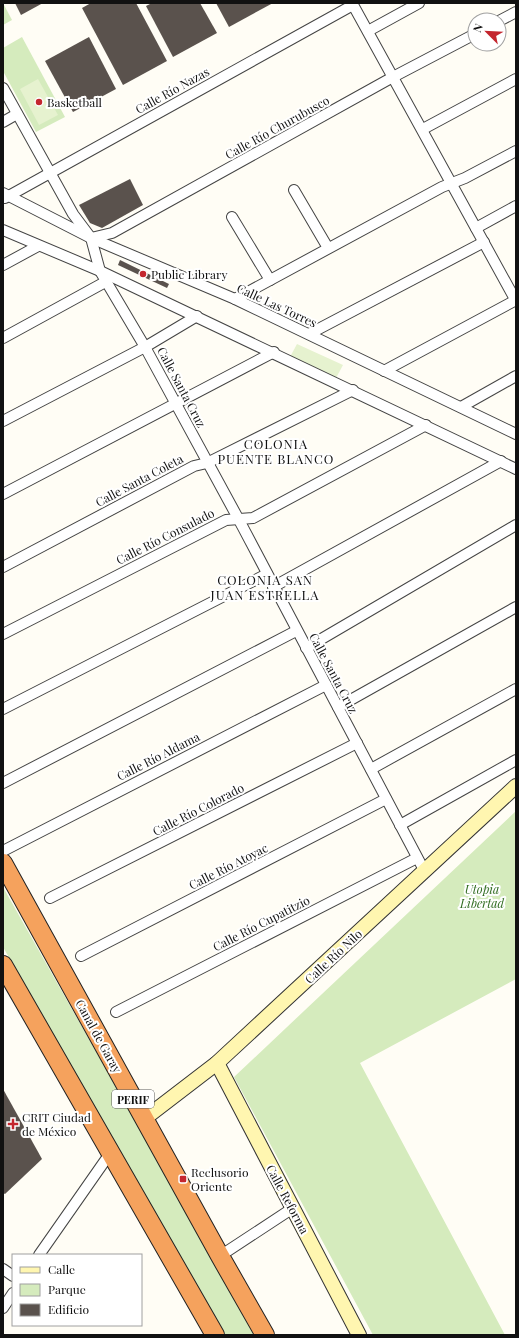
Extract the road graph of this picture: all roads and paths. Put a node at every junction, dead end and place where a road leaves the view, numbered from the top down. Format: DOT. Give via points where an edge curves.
graph roads {
  1 [pos="419,3"];
  2 [pos="353,4"];
  3 [pos="516,12"];
  4 [pos="507,17"];
  5 [pos="368,31"];
  6 [pos="467,38"];
  7 [pos="393,78"];
  8 [pos="516,79"];
  9 [pos="3,88"];
  10 [pos="17,114"];
  11 [pos="3,122"];
  12 [pos="422,129"];
  13 [pos="516,151"];
  14 [pos="50,173"];
  15 [pos="452,183"];
  16 [pos="294,190"];
  17 [pos="5,196"];
  18 [pos="516,206"];
  19 [pos="232,217"];
  20 [pos="476,228"];
  21 [pos="3,230"];
  22 [pos="91,238"];
  23 [pos="484,242"];
  24 [pos="38,246"];
  25 [pos="328,248"];
  26 [pos="3,265"];
  27 [pos="100,271"];
  28 [pos="270,280"];
  29 [pos="107,282"];
  30 [pos="234,299"];
  31 [pos="516,300"];
  32 [pos="197,316"];
  33 [pos="310,334"];
  34 [pos="3,338"];
  35 [pos="145,347"];
  36 [pos="274,352"];
  37 [pos="384,371"];
  38 [pos="516,376"];
  39 [pos="353,390"];
  40 [pos="175,404"];
  41 [pos="461,407"];
  42 [pos="3,420"];
  43 [pos="426,425"];
  44 [pos="516,434"];
  45 [pos="501,462"];
  46 [pos="207,463"];
  47 [pos="516,468"];
  48 [pos="3,494"];
  49 [pos="239,520"];
  50 [pos="516,526"];
  51 [pos="3,567"];
  52 [pos="267,574"];
  53 [pos="273,587"];
  54 [pos="516,607"];
  55 [pos="296,631"];
  56 [pos="3,634"];
  57 [pos="306,648"];
  58 [pos="326,685"];
  59 [pos="516,689"];
  60 [pos="338,707"];
  61 [pos="3,709"];
  62 [pos="357,743"];
  63 [pos="516,760"];
  64 [pos="371,769"];
  65 [pos="3,784"];
  66 [pos="516,786"];
  67 [pos="386,799"];
  68 [pos="400,825"];
  69 [pos="3,851"];
  70 [pos="417,858"];
  71 [pos="3,863"];
  72 [pos="425,872"];
  73 [pos="50,898"];
  74 [pos="81,956"];
  75 [pos="3,965"];
  76 [pos="116,1012"];
  77 [pos="217,1063"];
  78 [pos="144,1119"];
  79 [pos="110,1152"];
  80 [pos="293,1208"];
  81 [pos="40,1254"];
  82 [pos="220,1256"];
  83 [pos="3,1269"];
  84 [pos="12,1275"];
  85 [pos="12,1294"];
  86 [pos="3,1308"];
  87 [pos="356,1334"];
  88 [pos="215,1335"];
  89 [pos="265,1335"];
  1 -- 5 [label="street"];
  2 -- 5 [label="street"];
  2 -- 14 [label="street, Calle Río Nazas"];
  3 -- 4 [label="street"];
  5 -- 7 [label="street"];
  6 -- 7 [label="street, Calle Río Churubusco"];
  7 -- 12 [label="street"];
  7 -- 22 [label="street, Calle Río Churubusco" via="112,233"];
  8 -- 12 [label="street"];
  9 -- 10 [label="street, Calle Santa Cruz"];
  10 -- 11 [label="street"];
  10 -- 14 [label="street, Calle Santa Cruz"];
  12 -- 15 [label="street"];
  13 -- 15 [label="street"];
  14 -- 17 [label="street, Calle Río Nazas"];
  14 -- 22 [label="street, Calle Santa Cruz" via="73,214"];
  15 -- 20 [label="street"];
  15 -- 25 [label="street"];
  16 -- 25 [label="street"];
  17 -- 22 [label="street, Calle Las Torres"];
  18 -- 20 [label="street"];
  19 -- 28 [label="street"];
  20 -- 23 [label="street"];
  21 -- 24 [label="street"];
  22 -- 27 [label="street, Calle Santa Cruz"];
  22 -- 30 [label="street, Calle Las Torres"];
  23 -- 31 [label="street"];
  23 -- 33 [label="street"];
  24 -- 26 [label="street"];
  24 -- 27 [label="street"];
  25 -- 28 [label="street"];
  27 -- 29 [label="street, Calle Santa Cruz"];
  27 -- 32 [label="street"];
  28 -- 30 [label="street"];
  29 -- 34 [label="street"];
  29 -- 35 [label="street, Calle Santa Cruz"];
  30 -- 33 [label="street, Calle Las Torres"];
  31 -- 37 [label="street"];
  32 -- 35 [label="street"];
  32 -- 36 [label="street"];
  33 -- 37 [label="street, Calle Las Torres"];
  35 -- 40 [label="street, Calle Santa Cruz"];
  35 -- 42 [label="street"];
  36 -- 39 [label="street"];
  36 -- 40 [label="street"];
  37 -- 41 [label="street, Calle Las Torres"];
  38 -- 41 [label="street"];
  39 -- 43 [label="street"];
  39 -- 46 [label="street, Calle Santa Coleta"];
  40 -- 46 [label="street, Calle Santa Cruz"];
  40 -- 48 [label="street"];
  41 -- 44 [label="street, Calle Las Torres"];
  43 -- 45 [label="street"];
  43 -- 49 [label="street, Calle Río Consulado" via="254,518"];
  45 -- 47 [label="street"];
  45 -- 53 [label="street"];
  46 -- 49 [label="street, Calle Santa Cruz"];
  46 -- 51 [label="street, Calle Santa Coleta" via="194,466"];
  49 -- 52 [label="street, Calle Santa Cruz"];
  49 -- 56 [label="street, Calle Río Consulado" via="226,520"];
  50 -- 57 [label="street"];
  52 -- 53 [label="street, Calle Santa Cruz"];
  52 -- 61 [label="street"];
  53 -- 55 [label="street, Calle Santa Cruz"];
  54 -- 60 [label="street"];
  55 -- 57 [label="street, Calle Santa Cruz"];
  55 -- 65 [label="street"];
  57 -- 58 [label="street, Calle Santa Cruz"];
  58 -- 60 [label="street, Calle Santa Cruz"];
  58 -- 69 [label="street, Calle Río Aldama"];
  59 -- 64 [label="street"];
  60 -- 62 [label="street, Calle Santa Cruz"];
  62 -- 64 [label="street, Calle Santa Cruz"];
  62 -- 73 [label="street, Calle Río Colorado"];
  63 -- 68 [label="street"];
  64 -- 67 [label="street, Calle Santa Cruz"];
  66 -- 72 [label="street, Calle Río Nilo"];
  67 -- 68 [label="street, Calle Santa Cruz"];
  67 -- 74 [label="street, Calle Río Atoyac"];
  68 -- 70 [label="street, Calle Santa Cruz"];
  70 -- 72 [label="street, Calle Santa Cruz"];
  70 -- 76 [label="street, Calle Río Cupatitzio"];
  71 -- 78 [label="highway, Canal de Garay / PERIF"];
  72 -- 77 [label="street, Calle Río Nilo"];
  75 -- 79 [label="highway"];
  77 -- 78 [label="street, Calle Río Nilo"];
  77 -- 80 [label="street, Calle Reforma"];
  78 -- 82 [label="highway, Canal de Garay / PERIF"];
  79 -- 81 [label="street"];
  79 -- 88 [label="highway"];
  80 -- 82 [label="street"];
  80 -- 87 [label="street, Calle Reforma"];
  82 -- 89 [label="highway, Canal de Garay / PERIF"];
  83 -- 84 [label="street"];
  85 -- 86 [label="street"];
}
